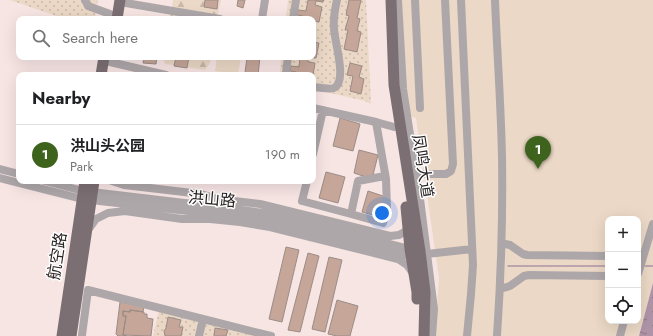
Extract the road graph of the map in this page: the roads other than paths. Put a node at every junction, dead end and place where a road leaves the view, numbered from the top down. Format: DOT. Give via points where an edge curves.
graph roads {
  1 [pos="85,0"];
  2 [pos="118,0"];
  3 [pos="265,0"];
  4 [pos="296,0"];
  5 [pos="336,0"];
  6 [pos="384,0"];
  7 [pos="391,0"];
  8 [pos="398,0"];
  9 [pos="415,0"];
  10 [pos="445,0"];
  11 [pos="461,0"];
  12 [pos="495,0"];
  13 [pos="110,16"];
  14 [pos="112,16"];
  15 [pos="204,16"];
  16 [pos="262,16"];
  17 [pos="293,16"];
  18 [pos="108,60"];
  19 [pos="108,60"];
  20 [pos="112,60"];
  21 [pos="288,60"];
  22 [pos="102,72"];
  23 [pos="108,72"];
  24 [pos="155,72"];
  25 [pos="286,72"];
  26 [pos="316,86"];
  27 [pos="420,108"];
  28 [pos="316,109"];
  29 [pos="323,110"];
  30 [pos="376,122"];
  31 [pos="394,128"];
  32 [pos="316,141"];
  33 [pos="0,169"];
  34 [pos="16,173"];
  35 [pos="416,174"];
  36 [pos="385,176"];
  37 [pos="0,178"];
  38 [pos="16,180"];
  39 [pos="41,184"];
  40 [pos="58,184"];
  41 [pos="119,184"];
  42 [pos="306,184"];
  43 [pos="88,191"];
  44 [pos="351,214"];
  45 [pos="653,224"];
  46 [pos="408,230"];
  47 [pos="86,232"];
  48 [pos="502,243"];
  49 [pos="472,249"];
  50 [pos="418,254"];
  51 [pos="605,256"];
  52 [pos="641,256"];
  53 [pos="415,276"];
  54 [pos="605,276"];
  55 [pos="500,289"];
  56 [pos="202,319"];
  57 [pos="623,324"];
  58 [pos="247,333"];
  59 [pos="75,335"];
  60 [pos="199,336"];
  61 [pos="271,336"];
  62 [pos="417,336"];
  63 [pos="424,336"];
  64 [pos="432,336"];
  65 [pos="467,336"];
  66 [pos="497,336"];
  67 [pos="620,336"];
  1 -- 13 [label="street" via="88,6"];
  2 -- 14 [label="main road"];
  2 -- 15 [label="street"];
  3 -- 16 [label="street"];
  4 -- 17 [label="street"];
  5 -- 26 [label="street" via="334,29 341,70 339,83 333,89"];
  6 -- 31 [label="main road, 凤鸣大道" via="388,79"];
  7 -- 50 [label="main road, 凤鸣大道" via="394,85"];
  8 -- 35 [label="street" via="402,89"];
  9 -- 27 [label="street"];
  10 -- 35 [label="street" via="453,164 451,171 446,174"];
  11 -- 49 [label="street"];
  12 -- 48 [label="street" via="502,156"];
  18 -- 22 [label="main road"];
  19 -- 23 [label="main road"];
  20 -- 24 [label="street"];
  21 -- 25 [label="street"];
  28 -- 29 [label="street"];
  29 -- 30 [label="street"];
  29 -- 32 [label="street"];
  30 -- 31 [label="street"];
  30 -- 36 [label="street"];
  31 -- 46 [label="main road, 凤鸣大道"];
  33 -- 34 [label="street"];
  35 -- 50 [label="street"];
  36 -- 44 [label="street" via="358,181"];
  36 -- 44 [label="street" via="387,209 384,223"];
  37 -- 38 [label="street, 洪山路"];
  39 -- 43 [label="street, 洪山路"];
  40 -- 43 [label="street, 洪山路"];
  41 -- 46 [label="street" via="260,204 390,236 400,235"];
  42 -- 44 [label="street" via="302,201"];
  43 -- 47 [label="main road, 航空路"];
  43 -- 50 [label="street, 洪山路" via="206,213 270,220"];
  43 -- 59 [label="main road, 航空路"];
  45 -- 52 [label="street"];
  46 -- 50 [label="main road, 凤鸣大道"];
  47 -- 53 [label="street" via="96,219 108,213 125,211 182,219 240,222 398,259 407,265"];
  47 -- 59 [label="main road, 航空路"];
  48 -- 51 [label="street" via="527,255"];
  48 -- 55 [label="street"];
  49 -- 50 [label="street"];
  49 -- 65 [label="street" via="472,294"];
  50 -- 53 [label="main road, 凤鸣大道"];
  50 -- 63 [label="main road, 凤鸣大道" via="425,292"];
  50 -- 64 [label="street" via="434,309"];
  53 -- 62 [label="main road, 凤鸣大道"];
  54 -- 55 [label="street" via="530,275"];
  55 -- 66 [label="street"];
  56 -- 58 [label="street"];
  56 -- 59 [label="street" via="88,290"];
  56 -- 60 [label="street"];
  57 -- 67 [label="street"];
  58 -- 61 [label="street"];
}
